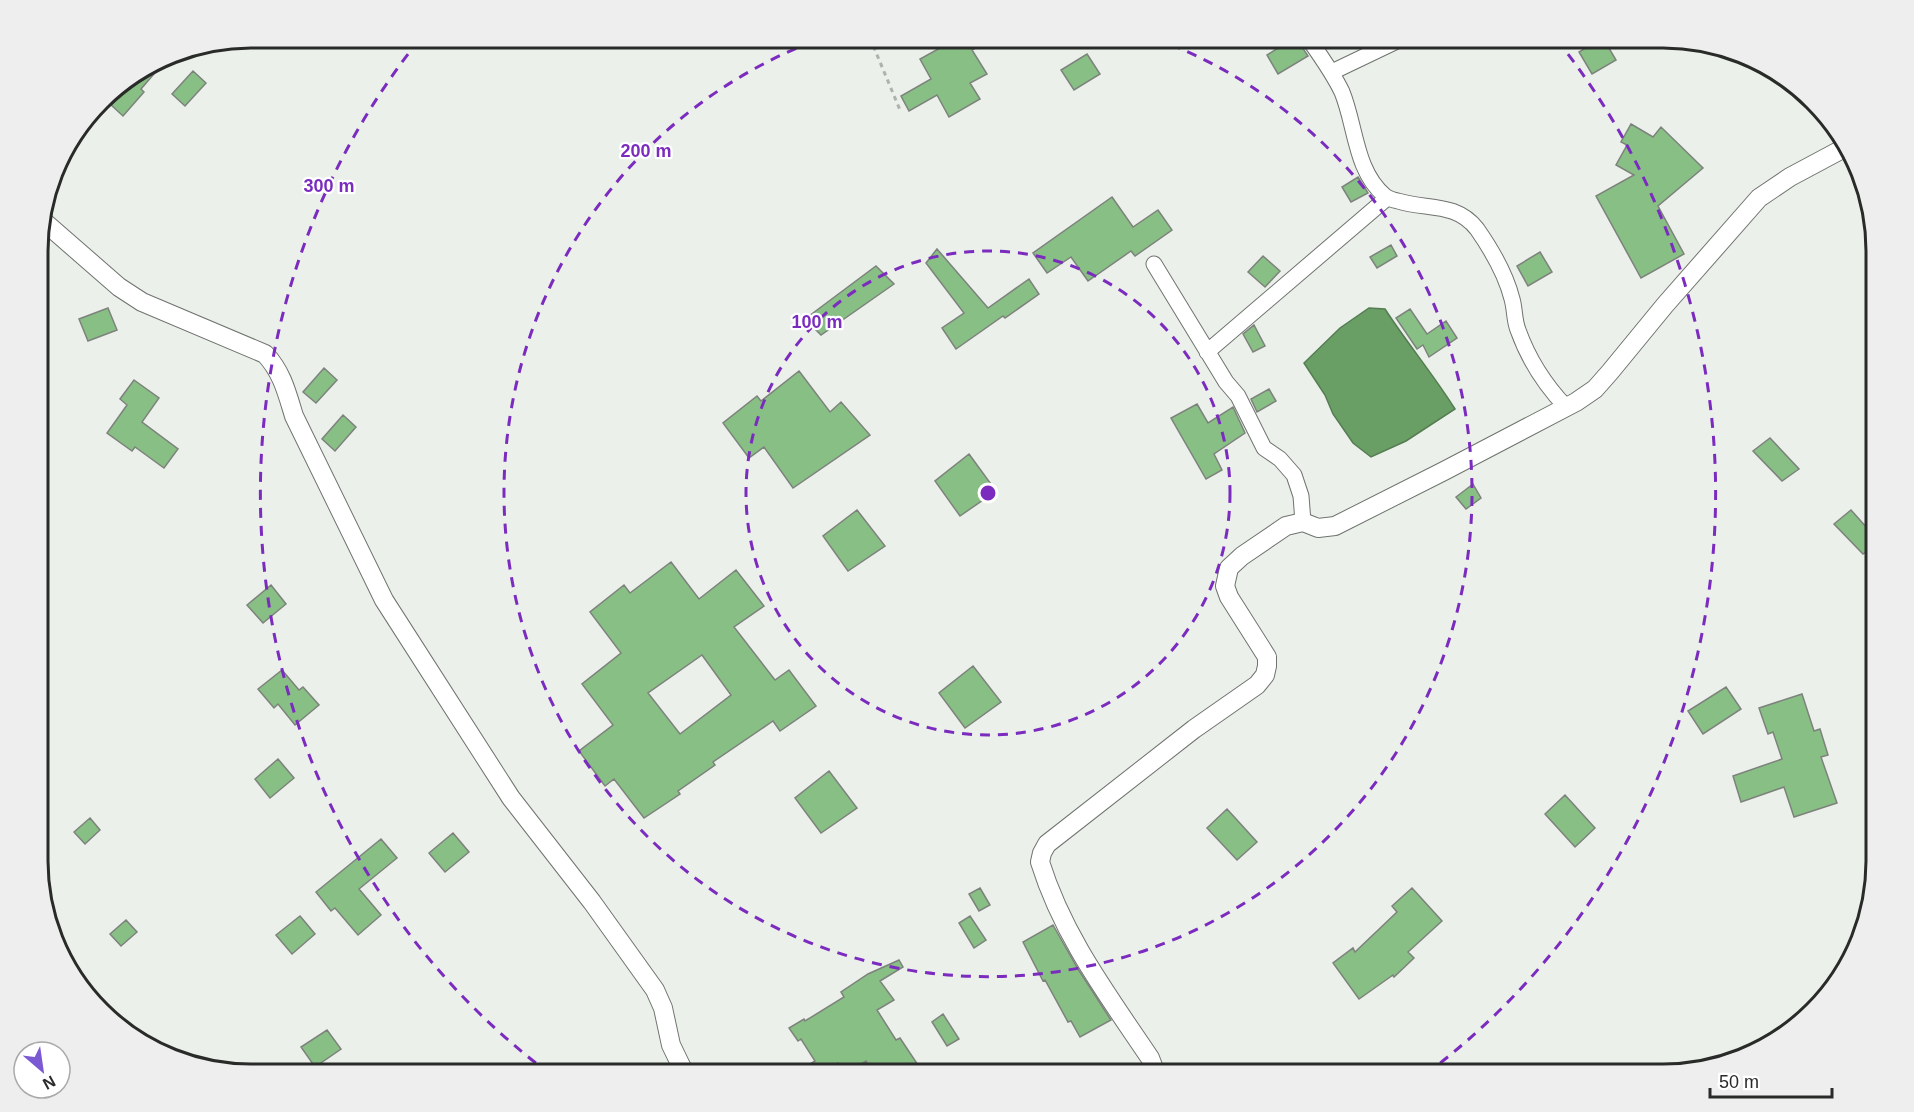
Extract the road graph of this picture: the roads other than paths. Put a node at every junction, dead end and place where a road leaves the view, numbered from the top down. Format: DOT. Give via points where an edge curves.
graph roads {
  1 [pos="1315,48"];
  2 [pos="1382,48"];
  3 [pos="1332,72"];
  4 [pos="1839,151"];
  5 [pos="1387,198"];
  6 [pos="50,227"];
  7 [pos="1154,264"];
  8 [pos="1207,352"];
  9 [pos="1566,407"];
  10 [pos="1303,522"];
  11 [pos="680,1064"];
  12 [pos="1152,1064"];
  1 -- 3 [label="street"];
  2 -- 3 [label="street"];
  3 -- 5 [label="street" via="1369,176"];
  4 -- 9 [label="street" via="1759,198 1611,372 1595,389"];
  5 -- 8 [label="street"];
  5 -- 9 [label="street" via="1451,210 1477,229 1510,289 1517,328 1527,351"];
  6 -- 11 [label="street" via="134,297 265,354 273,362 294,416 384,600 511,798 655,990"];
  7 -- 8 [label="street"];
  8 -- 10 [label="street" via="1238,396 1264,448 1281,459 1294,475"];
  9 -- 10 [label="street" via="1335,526 1318,528"];
  10 -- 12 [label="street" via="1286,526 1242,556 1225,578 1233,607 1267,657 1268,666 1257,685 1156,758 1047,844 1042,853 1040,862 1061,917"];
}
